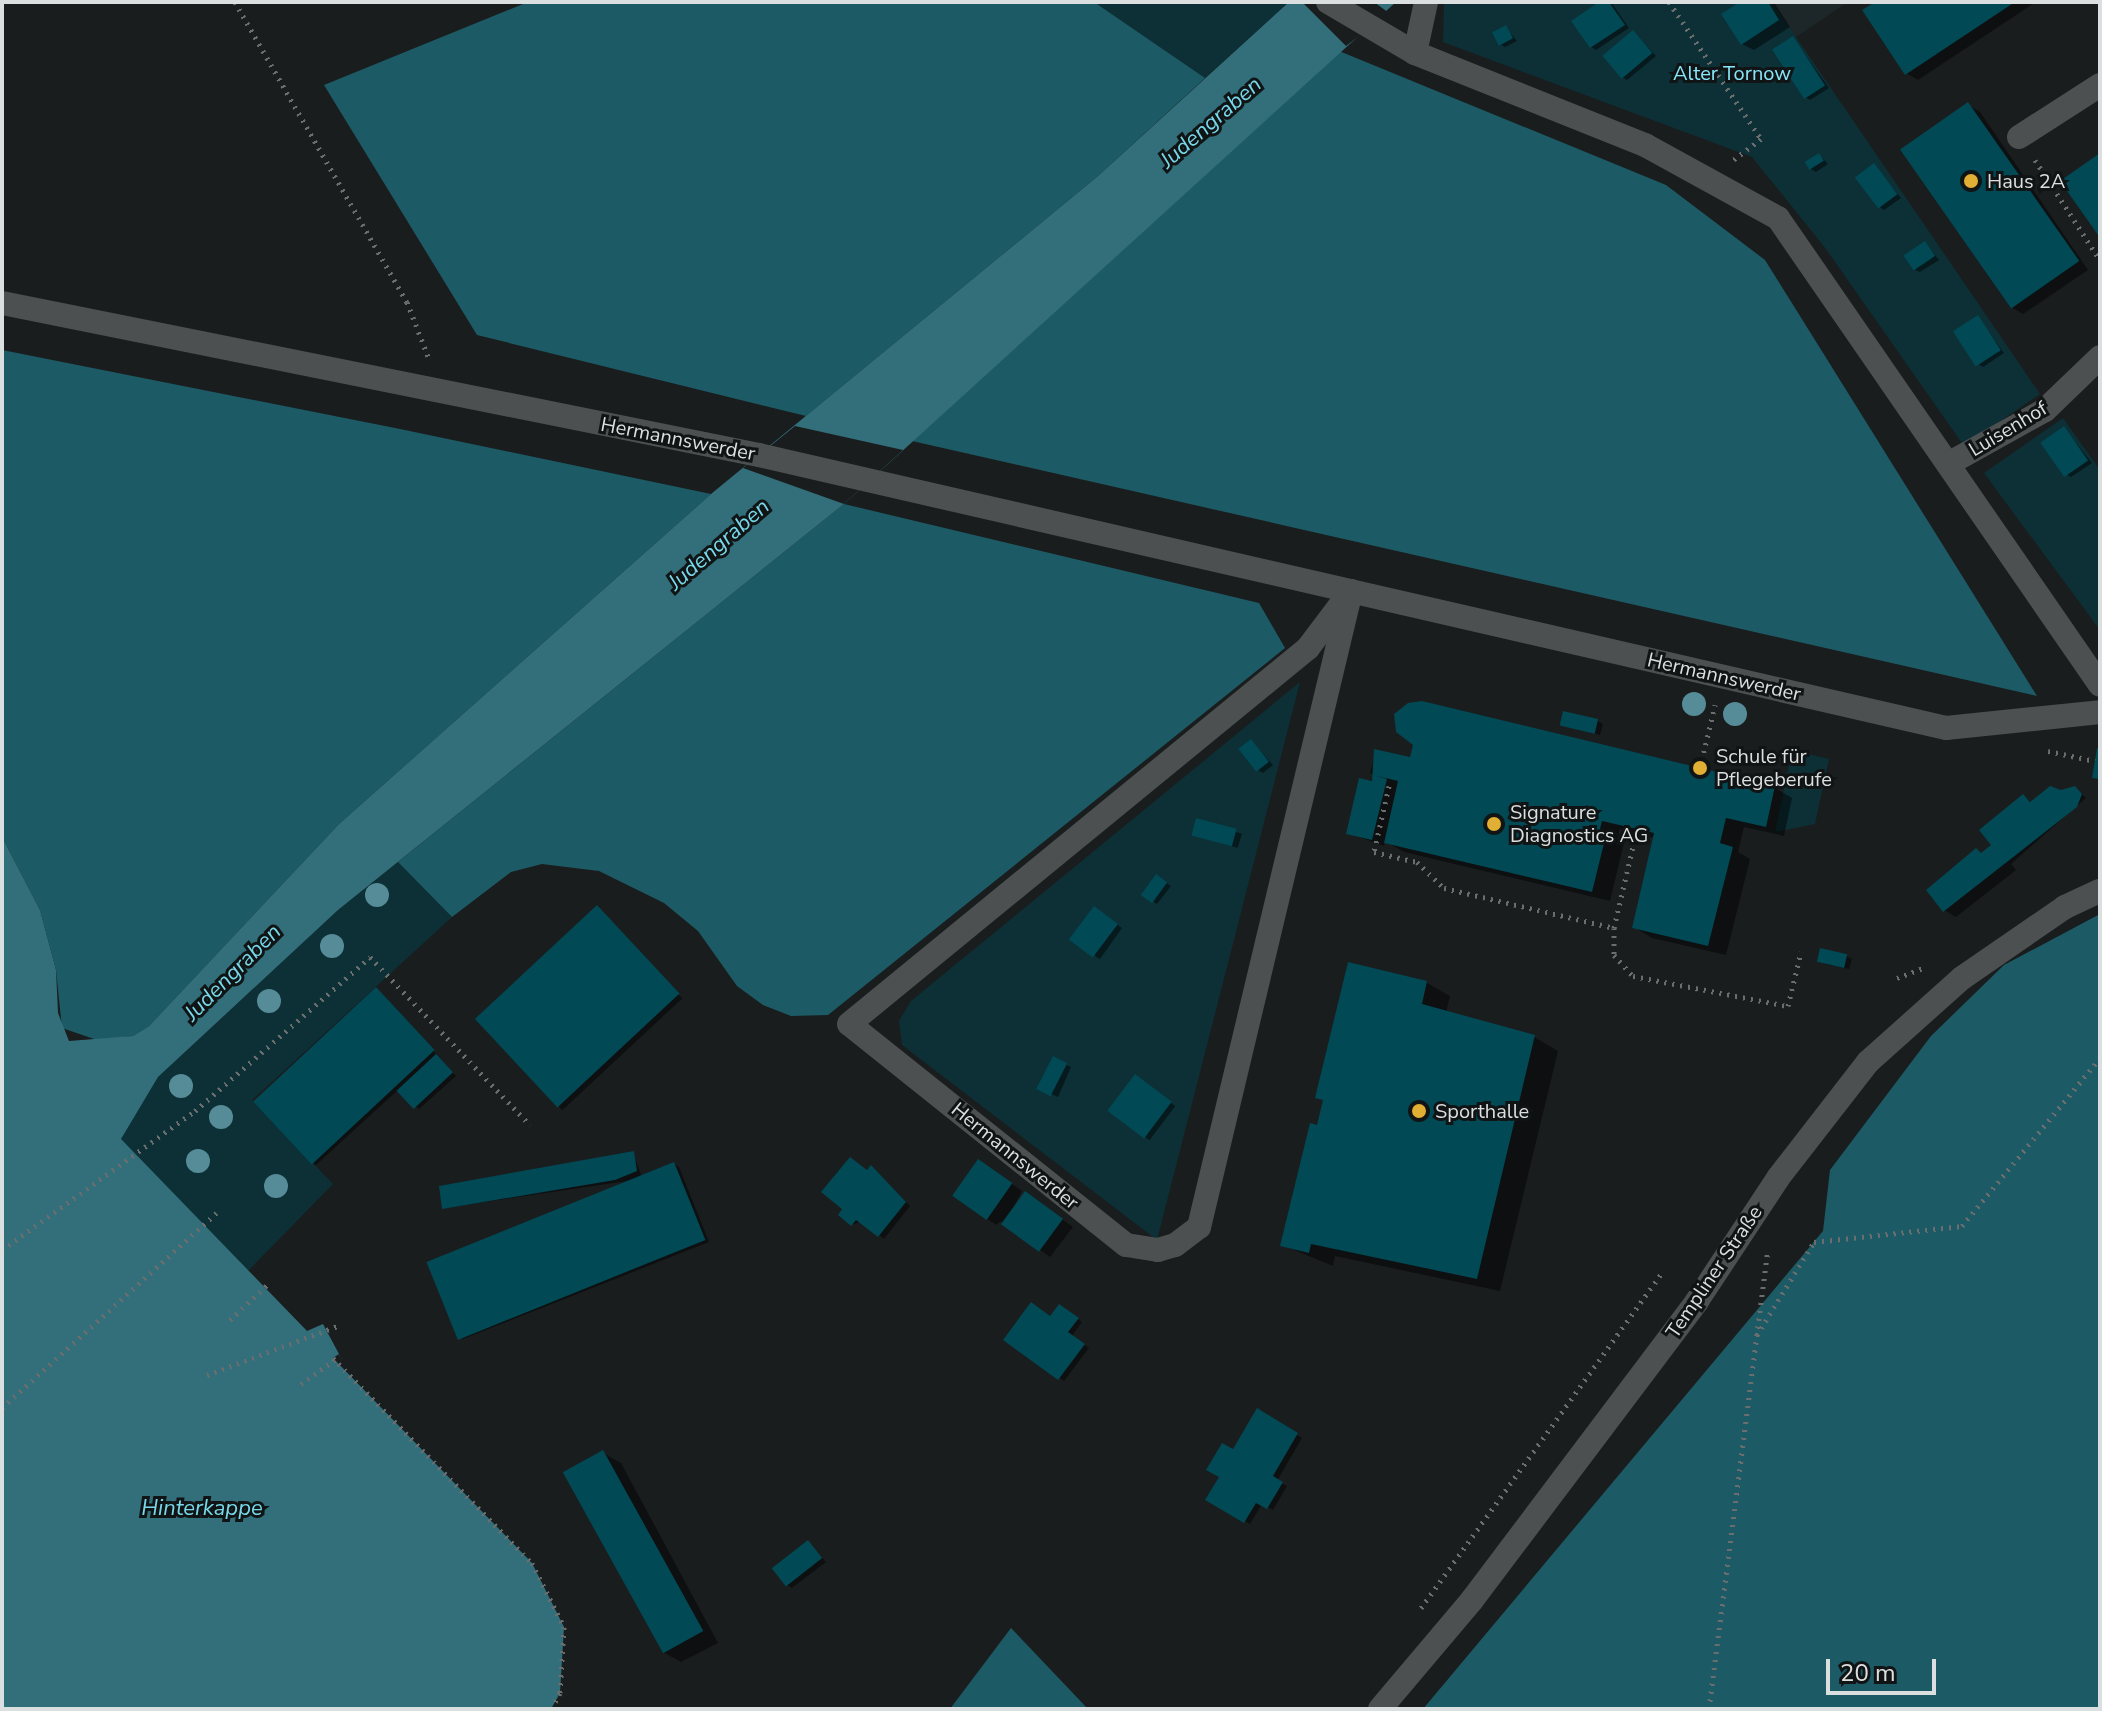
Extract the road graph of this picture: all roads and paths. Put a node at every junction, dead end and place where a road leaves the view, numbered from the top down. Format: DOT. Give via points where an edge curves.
graph roads {
  1 [pos="235,2"];
  2 [pos="1328,2"];
  3 [pos="1426,2"];
  4 [pos="1669,2"];
  5 [pos="1415,53"];
  6 [pos="2100,85"];
  7 [pos="2019,137"];
  8 [pos="1709,178"];
  9 [pos="2100,260"];
  10 [pos="2,303"];
  11 [pos="2100,357"];
  12 [pos="449,393"];
  13 [pos="1948,464"];
  14 [pos="1351,591"];
  15 [pos="1722,677"];
  16 [pos="2100,685"];
  17 [pos="2100,712"];
  18 [pos="1700,768"];
  19 [pos="1389,786"];
  20 [pos="1637,829"];
  21 [pos="2100,891"];
  22 [pos="1614,928"];
  23 [pos="1801,952"];
  24 [pos="2100,1058"];
  25 [pos="530,1125"];
  26 [pos="216,1213"];
  27 [pos="1769,1241"];
  28 [pos="2,1250"];
  29 [pos="1661,1274"];
  30 [pos="267,1285"];
  31 [pos="230,1320"];
  32 [pos="340,1325"];
  33 [pos="1755,1340"];
  34 [pos="207,1375"];
  35 [pos="301,1384"];
  36 [pos="2,1408"];
  37 [pos="1415,1616"];
  38 [pos="551,1709"];
  39 [pos="1380,1709"];
  40 [pos="1709,1709"];
  1 -- 12 [label="path" via="407,302"];
  2 -- 5 [label="street"];
  3 -- 5 [label="street"];
  4 -- 8 [label="path" via="1761,139"];
  5 -- 8 [label="street" via="1645,145"];
  6 -- 7 [label="street"];
  7 -- 9 [label="path"];
  8 -- 13 [label="street" via="1778,218"];
  10 -- 12 [label="street, Hermannswerder"];
  11 -- 13 [label="street, Luisenhof" via="2045,410"];
  12 -- 14 [label="street, Hermannswerder" via="759,455"];
  13 -- 16 [label="street"];
  14 -- 14 [label="street, Hermannswerder" via="1199,1227 1158,1250 1126,1245 849,1024 1308,648"];
  14 -- 15 [label="street, Hermannswerder"];
  15 -- 17 [label="street, Hermannswerder" via="1946,728"];
  15 -- 18 [label="path"];
  19 -- 22 [label="path" via="1374,852 1417,862 1444,888"];
  20 -- 22 [label="path"];
  21 -- 39 [label="street, Templiner Straße" via="2065,907 1962,978 1868,1062 1491,1576"];
  22 -- 23 [label="path" via="1614,955 1633,976 1788,1006"];
  24 -- 33 [label="path" via="1962,1226 1814,1242"];
  25 -- 28 [label="path" via="370,957 195,1111"];
  26 -- 36 [label="path"];
  27 -- 33 [label="path"];
  29 -- 37 [label="path"];
  30 -- 31 [label="path"];
  32 -- 34 [label="path"];
  33 -- 40 [label="path"];
  35 -- 38 [label="path" via="336,1358 532,1563 564,1627 560,1693"];
}
